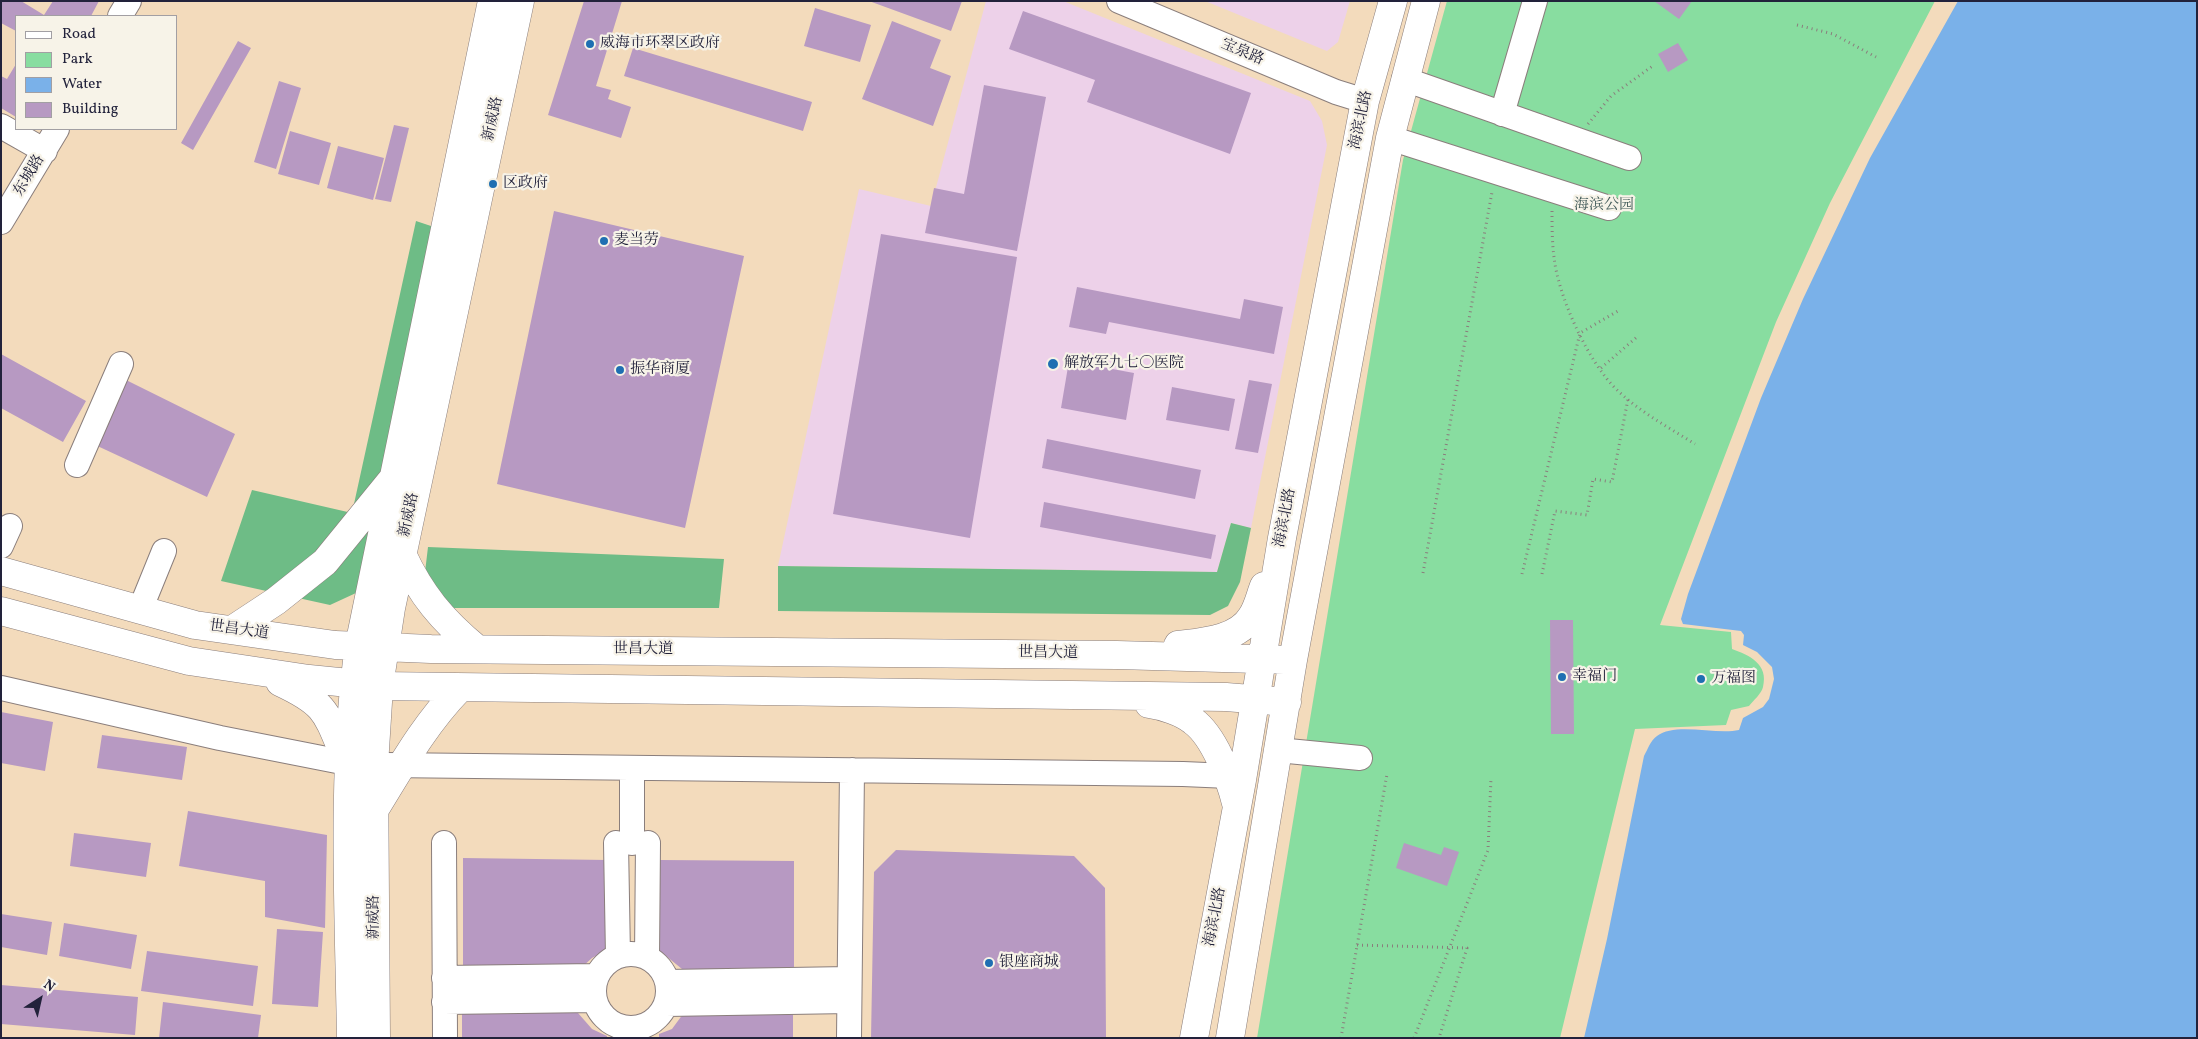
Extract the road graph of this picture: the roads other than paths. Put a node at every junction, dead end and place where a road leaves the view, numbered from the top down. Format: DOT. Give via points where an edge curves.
graph roads {
  1 [pos="129,1"];
  2 [pos="492,1"];
  3 [pos="1119,1"];
  4 [pos="1393,1"];
  5 [pos="1426,1"];
  6 [pos="1534,1"];
  7 [pos="519,4"];
  8 [pos="121,15"];
  9 [pos="1404,79"];
  10 [pos="1365,101"];
  11 [pos="1502,114"];
  12 [pos="1,126"];
  13 [pos="56,130"];
  14 [pos="1390,138"];
  15 [pos="45,151"];
  16 [pos="1629,158"];
  17 [pos="1609,208"];
  18 [pos="1,222"];
  19 [pos="121,364"];
  20 [pos="77,465"];
  21 [pos="393,478"];
  22 [pos="1282,538"];
  23 [pos="164,551"];
  24 [pos="402,554"];
  25 [pos="1,571"];
  26 [pos="1,610"];
  27 [pos="140,610"];
  28 [pos="232,630"];
  29 [pos="371,647"];
  30 [pos="477,649"];
  31 [pos="1117,655"];
  32 [pos="1261,660"];
  33 [pos="1293,660"];
  34 [pos="254,670"];
  35 [pos="366,685"];
  36 [pos="1,688"];
  37 [pos="459,689"];
  38 [pos="1106,696"];
  39 [pos="1256,700"];
  40 [pos="1286,702"];
  41 [pos="1278,750"];
  42 [pos="1360,758"];
  43 [pos="347,763"];
  44 [pos="374,765"];
  45 [pos="402,765"];
  46 [pos="632,768"];
  47 [pos="852,770"];
  48 [pos="1236,778"];
  49 [pos="374,809"];
  50 [pos="444,843"];
  51 [pos="632,843"];
  52 [pos="618,956"];
  53 [pos="647,957"];
  54 [pos="596,976"];
  55 [pos="444,978"];
  56 [pos="849,990"];
  57 [pos="666,993"];
  58 [pos="594,1000"];
  59 [pos="444,1002"];
  60 [pos="616,1032"];
  61 [pos="646,1032"];
  62 [pos="351,1038"];
  63 [pos="376,1038"];
  64 [pos="444,1038"];
  65 [pos="849,1038"];
  66 [pos="1194,1038"];
  67 [pos="1230,1038"];
  1 -- 8 [label="street"];
  2 -- 7 [label="street"];
  2 -- 21 [label="main road, 新威路"];
  3 -- 10 [label="street, 宝泉路" via="1336,92"];
  4 -- 10 [label="main road, 海滨北路"];
  5 -- 9 [label="main road, 海滨北路"];
  6 -- 11 [label="street"];
  7 -- 24 [label="main road, 新威路"];
  9 -- 11 [label="street"];
  9 -- 14 [label="main road, 海滨北路"];
  10 -- 22 [label="main road, 海滨北路"];
  11 -- 16 [label="street"];
  12 -- 15 [label="street"];
  13 -- 15 [label="street, 东城路"];
  14 -- 17 [label="street"];
  14 -- 33 [label="main road, 海滨北路"];
  15 -- 18 [label="street, 东城路"];
  19 -- 20 [label="street"];
  21 -- 28 [label="main road" via="325,562"];
  21 -- 29 [label="main road, 新威路"];
  22 -- 31 [label="main road" via="1252,617 1237,631 1212,640"];
  22 -- 32 [label="main road, 海滨北路"];
  23 -- 27 [label="street"];
  24 -- 29 [label="main road, 新威路"];
  24 -- 30 [label="main road" via="416,584 433,608"];
  25 -- 27 [label="main road, 世昌大道"];
  26 -- 34 [label="main road" via="189,661"];
  27 -- 28 [label="main road, 世昌大道" via="195,625"];
  28 -- 29 [label="main road, 世昌大道"];
  29 -- 30 [label="main road, 世昌大道"];
  29 -- 35 [label="main road, 新威路"];
  30 -- 31 [label="main road, 世昌大道"];
  31 -- 32 [label="main road, 世昌大道"];
  32 -- 33 [label="main road, 世昌大道"];
  32 -- 39 [label="main road, 海滨北路"];
  33 -- 40 [label="main road, 海滨北路"];
  34 -- 35 [label="main road"];
  34 -- 43 [label="main road" via="310,698 324,711"];
  35 -- 37 [label="main road"];
  35 -- 43 [label="main road, 新威路"];
  35 -- 44 [label="main road, 新威路"];
  36 -- 43 [label="street"];
  37 -- 38 [label="main road"];
  37 -- 45 [label="main road" via="430,721"];
  38 -- 39 [label="main road"];
  38 -- 48 [label="main road" via="1160,706 1194,721"];
  39 -- 40 [label="main road"];
  39 -- 48 [label="main road, 海滨北路"];
  40 -- 41 [label="main road, 海滨北路"];
  41 -- 42 [label="street"];
  41 -- 67 [label="main road, 海滨北路"];
  43 -- 62 [label="main road, 新威路"];
  44 -- 45 [label="street"];
  44 -- 49 [label="main road, 新威路"];
  45 -- 46 [label="street"];
  45 -- 49 [label="main road"];
  46 -- 47 [label="street"];
  46 -- 51 [label="street"];
  47 -- 48 [label="street"];
  47 -- 56 [label="street"];
  48 -- 66 [label="main road, 海滨北路" via="1237,807"];
  49 -- 63 [label="main road, 新威路"];
  50 -- 55 [label="street"];
  51 -- 52 [label="street"];
  51 -- 53 [label="street"];
  52 -- 53 [label="street" via="634,954"];
  52 -- 54 [label="street" via="602,966"];
  53 -- 57 [label="street" via="658,965"];
  54 -- 55 [label="street"];
  54 -- 58 [label="street"];
  55 -- 59 [label="street"];
  56 -- 57 [label="street"];
  56 -- 65 [label="street"];
  57 -- 61 [label="street" via="662,1013"];
  58 -- 59 [label="street"];
  58 -- 60 [label="street" via="598,1011"];
  59 -- 64 [label="street"];
  60 -- 61 [label="street" via="628,1029"];
}
